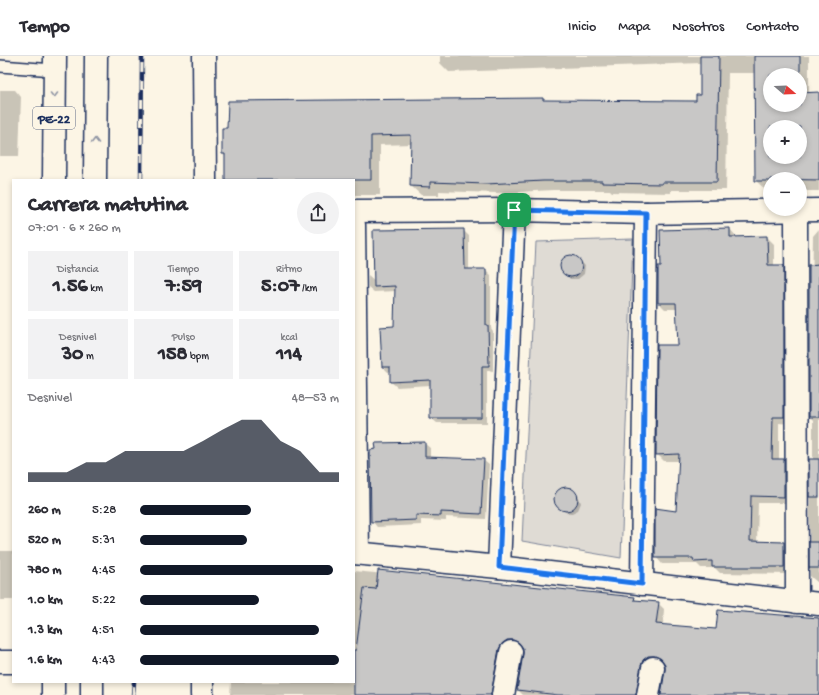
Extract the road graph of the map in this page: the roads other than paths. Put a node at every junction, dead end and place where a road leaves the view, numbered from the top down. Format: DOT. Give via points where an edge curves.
graph roads {
  1 [pos="96,56"];
  2 [pos="204,56"];
  3 [pos="54,63"];
  4 [pos="0,66"];
  5 [pos="54,179"];
  6 [pos="95,179"];
  7 [pos="205,179"];
  8 [pos="514,210"];
  9 [pos="807,210"];
  10 [pos="819,210"];
  11 [pos="355,211"];
  12 [pos="763,211"];
  13 [pos="646,213"];
  14 [pos="796,216"];
  15 [pos="355,389"];
  16 [pos="356,553"];
  17 [pos="499,567"];
  18 [pos="642,584"];
  19 [pos="797,602"];
  20 [pos="819,604"];
  21 [pos="511,652"];
  22 [pos="0,662"];
  23 [pos="12,662"];
  24 [pos="653,668"];
  25 [pos="53,683"];
  26 [pos="92,683"];
  27 [pos="202,683"];
  28 [pos="53,695"];
  29 [pos="92,695"];
  30 [pos="202,695"];
  31 [pos="503,695"];
  32 [pos="648,695"];
  6 -- 1 [label="main road, PE-22, one-way"];
  2 -- 7 [label="main road"];
  3 -- 4 [label="lane"];
  3 -- 5 [label="main road, PE-22, one-way"];
  8 -- 11 [label="main road"];
  8 -- 13 [label="main road"];
  8 -- 17 [label="main road"];
  9 -- 10 [label="main road"];
  12 -- 13 [label="main road"];
  13 -- 18 [label="main road"];
  14 -- 19 [label="main road"];
  15 -- 16 [label="main road"];
  16 -- 17 [label="main road"];
  17 -- 18 [label="main road"];
  18 -- 19 [label="main road"];
  19 -- 20 [label="main road"];
  21 -- 31 [label="main road"];
  22 -- 23 [label="main road"];
  24 -- 32 [label="main road"];
  25 -- 28 [label="main road"];
  26 -- 29 [label="main road"];
  27 -- 30 [label="main road"];
}
